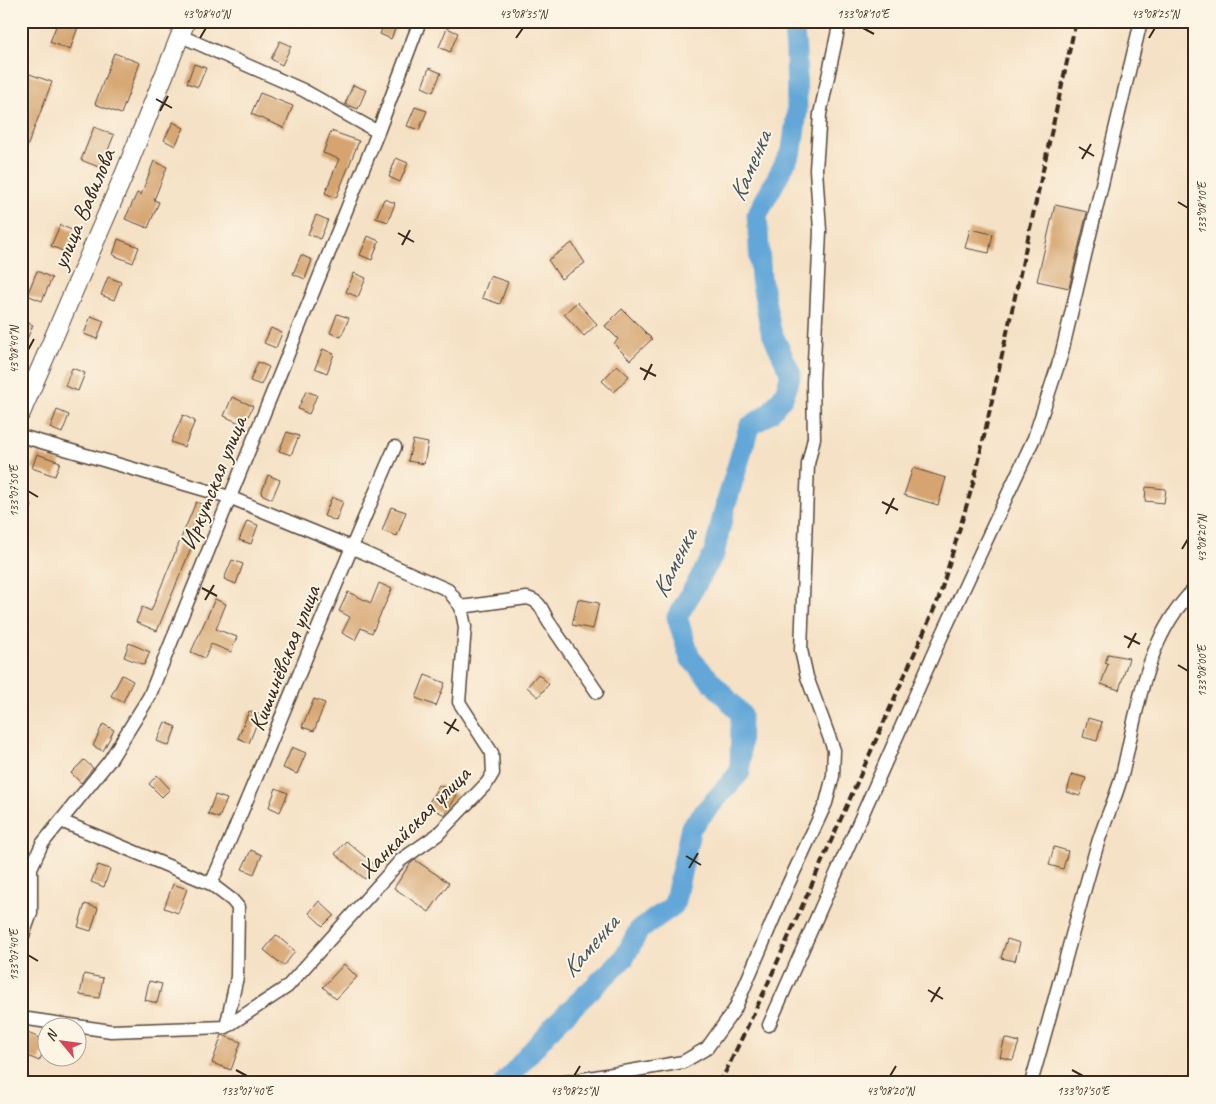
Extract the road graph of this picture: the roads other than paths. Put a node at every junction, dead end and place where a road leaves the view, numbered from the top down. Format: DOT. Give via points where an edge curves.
graph roads {
  1 [pos="420,21"];
  2 [pos="840,21"];
  3 [pos="1141,21"];
  4 [pos="183,29"];
  5 [pos="378,132"];
  6 [pos="21,413"];
  7 [pos="21,436"];
  8 [pos="395,447"];
  9 [pos="229,497"];
  10 [pos="351,546"];
  11 [pos="1195,588"];
  12 [pos="461,606"];
  13 [pos="597,692"];
  14 [pos="61,821"];
  15 [pos="211,884"];
  16 [pos="21,941"];
  17 [pos="21,1018"];
  18 [pos="769,1024"];
  19 [pos="226,1028"];
  20 [pos="560,1083"];
  21 [pos="1031,1083"];
  1 -- 5 [label="street, Иркутская улица"];
  2 -- 20 [label="street" via="820,114 816,169 820,231 813,384 814,438 808,464 801,650 807,677 834,750 833,776 826,803 735,1009 707,1048 683,1062"];
  3 -- 18 [label="street" via="1061,356 1034,438 938,644"];
  4 -- 5 [label="street"];
  4 -- 6 [label="street, улица Вавилова"];
  5 -- 9 [label="street, Иркутская улица"];
  7 -- 9 [label="street"];
  8 -- 10 [label="street, Кишинёвская улица"];
  9 -- 10 [label="street"];
  9 -- 14 [label="street, Иркутская улица" via="149,697 110,760"];
  10 -- 12 [label="street" via="442,586 455,596"];
  10 -- 15 [label="street, Кишинёвская улица" via="273,742"];
  11 -- 21 [label="street" via="1182,601 1157,644 1141,685 1123,773 1103,825"];
  12 -- 13 [label="street" via="534,599"];
  12 -- 19 [label="street, Ханкайская улица" via="465,628 459,702 492,754 493,773 437,835 401,860 287,987"];
  14 -- 15 [label="street"];
  14 -- 16 [label="street, Иркутская улица" via="42,844 31,868 31,913"];
  15 -- 19 [label="street" via="238,908 237,977"];
  17 -- 19 [label="street" via="111,1030"];
}
